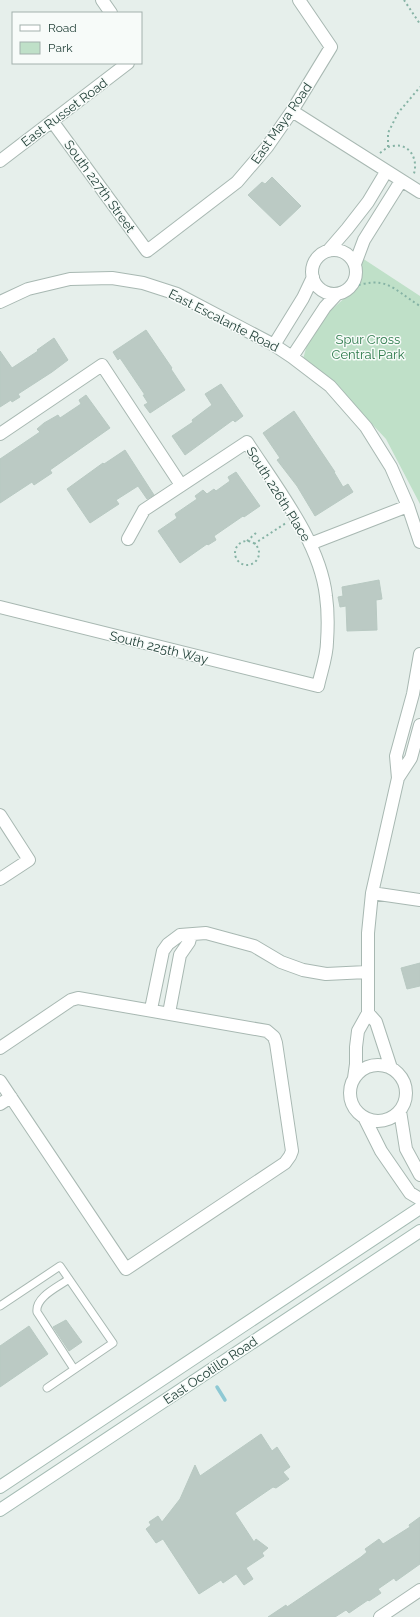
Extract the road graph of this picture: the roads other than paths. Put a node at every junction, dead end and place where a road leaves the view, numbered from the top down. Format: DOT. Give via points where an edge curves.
graph roads {
  1 [pos="102,0"];
  2 [pos="299,0"];
  3 [pos="110,12"];
  4 [pos="127,64"];
  5 [pos="292,111"];
  6 [pos="52,121"];
  7 [pos="0,161"];
  8 [pos="386,172"];
  9 [pos="404,183"];
  10 [pos="420,192"];
  11 [pos="148,251"];
  12 [pos="328,251"];
  13 [pos="355,264"];
  14 [pos="313,277"];
  15 [pos="337,294"];
  16 [pos="0,302"];
  17 [pos="284,351"];
  18 [pos="0,434"];
  19 [pos="181,485"];
  20 [pos="408,506"];
  21 [pos="128,539"];
  22 [pos="420,542"];
  23 [pos="310,544"];
  24 [pos="0,607"];
  25 [pos="420,654"];
  26 [pos="318,686"];
  27 [pos="420,725"];
  28 [pos="398,778"];
  29 [pos="0,816"];
  30 [pos="0,879"];
  31 [pos="372,893"];
  32 [pos="420,900"];
  33 [pos="191,935"];
  34 [pos="367,972"];
  35 [pos="151,1009"];
  36 [pos="169,1013"];
  37 [pos="368,1013"];
  38 [pos="0,1048"];
  39 [pos="391,1068"];
  40 [pos="354,1078"];
  41 [pos="0,1081"];
  42 [pos="11,1097"];
  43 [pos="0,1104"];
  44 [pos="400,1111"];
  45 [pos="365,1119"];
  46 [pos="420,1175"];
  47 [pos="420,1199"];
  48 [pos="420,1208"];
  49 [pos="420,1231"];
  50 [pos="69,1280"];
  51 [pos="0,1306"];
  52 [pos="74,1369"];
  53 [pos="47,1388"];
  54 [pos="0,1487"];
  55 [pos="0,1510"];
  56 [pos="420,1590"];
  57 [pos="380,1617"];
  1 -- 3 [label="street"];
  2 -- 5 [label="street, East Maya Road" via="330,47"];
  4 -- 6 [label="street, East Russet Road"];
  5 -- 8 [label="street"];
  5 -- 11 [label="street, East Maya Road" via="238,182"];
  6 -- 7 [label="street, East Russet Road"];
  6 -- 11 [label="street, South 227th Street"];
  8 -- 9 [label="street"];
  8 -- 12 [label="street" via="368,202"];
  9 -- 10 [label="street"];
  9 -- 13 [label="street" via="364,240"];
  12 -- 13 [label="street" via="347,254"];
  12 -- 14 [label="street" via="317,258"];
  13 -- 15 [label="street" via="356,277 349,288"];
  14 -- 15 [label="street" via="315,283 324,291"];
  14 -- 17 [label="street"];
  15 -- 17 [label="street"];
  16 -- 17 [label="street, East Escalante Road" via="28,289 70,279 112,278 143,283 177,294"];
  17 -- 20 [label="street, East Escalante Road" via="330,386 366,426 391,467"];
  18 -- 19 [label="street" via="102,365"];
  19 -- 21 [label="street" via="144,510"];
  19 -- 23 [label="street, South 226th Place" via="247,442"];
  20 -- 22 [label="street, East Escalante Road"];
  20 -- 23 [label="street"];
  23 -- 26 [label="street, South 226th Place" via="319,565 326,596 327,643"];
  24 -- 26 [label="street, South 225th Way"];
  25 -- 28 [label="street" via="413,694 396,756"];
  27 -- 28 [label="street" via="411,758"];
  28 -- 31 [label="street"];
  29 -- 30 [label="street" via="29,860"];
  31 -- 32 [label="street"];
  31 -- 34 [label="street"];
  33 -- 34 [label="street" via="206,933 244,942 292,967 316,973"];
  33 -- 35 [label="street" via="175,938 163,951"];
  33 -- 36 [label="street" via="180,955"];
  34 -- 37 [label="street"];
  35 -- 36 [label="street"];
  35 -- 38 [label="street" via="75,998"];
  36 -- 42 [label="street" via="258,1028 272,1034 276,1043 292,1151 285,1163 126,1269"];
  37 -- 39 [label="street" via="376,1022"];
  37 -- 40 [label="street" via="358,1031"];
  39 -- 40 [label="street" via="383,1065 366,1067"];
  39 -- 44 [label="street" via="403,1079 406,1087"];
  40 -- 45 [label="street" via="350,1085 350,1101 353,1108"];
  41 -- 42 [label="street"];
  42 -- 43 [label="street"];
  44 -- 45 [label="street" via="384,1121 374,1122"];
  44 -- 46 [label="street" via="406,1149"];
  45 -- 47 [label="street" via="381,1151 410,1193"];
  48 -- 54 [label="street, East Ocotillo Road"];
  49 -- 55 [label="street, East Ocotillo Road"];
  50 -- 51 [label="lane" via="60,1266"];
  50 -- 52 [label="lane" via="42,1298 36,1307"];
  50 -- 52 [label="lane" via="113,1343"];
  52 -- 53 [label="lane"];
  56 -- 57 [label="street"];
}
